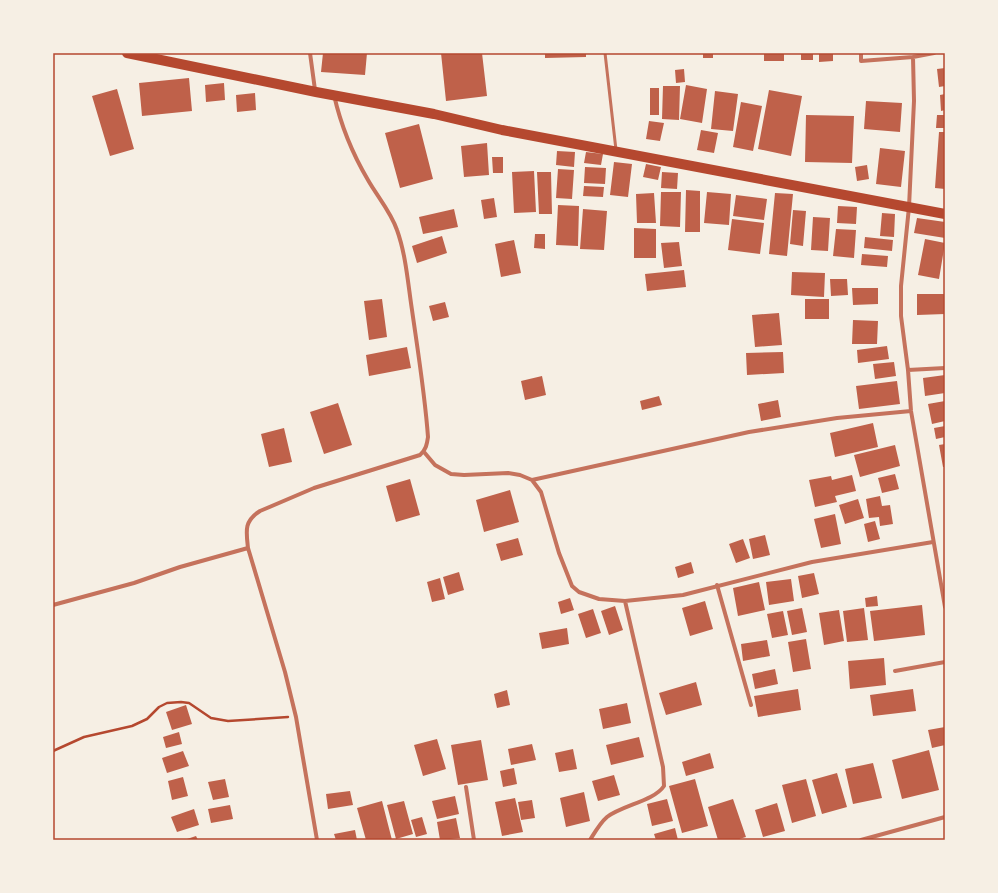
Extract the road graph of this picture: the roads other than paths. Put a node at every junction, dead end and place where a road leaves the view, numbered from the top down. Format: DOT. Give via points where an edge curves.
graph roads {
  1 [pos="127,53"];
  2 [pos="310,53"];
  3 [pos="605,53"];
  4 [pos="861,53"];
  5 [pos="934,53"];
  6 [pos="913,57"];
  7 [pos="316,92"];
  8 [pos="334,95"];
  9 [pos="617,152"];
  10 [pos="909,207"];
  11 [pos="945,214"];
  12 [pos="945,368"];
  13 [pos="908,370"];
  14 [pos="911,411"];
  15 [pos="424,452"];
  16 [pos="532,480"];
  17 [pos="933,542"];
  18 [pos="248,548"];
  19 [pos="717,585"];
  20 [pos="624,601"];
  21 [pos="53,605"];
  22 [pos="945,607"];
  23 [pos="945,662"];
  24 [pos="895,672"];
  25 [pos="751,705"];
  26 [pos="466,787"];
  27 [pos="945,817"];
  28 [pos="317,840"];
  29 [pos="474,840"];
  30 [pos="590,840"];
  31 [pos="861,840"];
  1 -- 7 [label="main road"];
  2 -- 7 [label="street"];
  3 -- 9 [label="lane"];
  4 -- 6 [label="street" via="861,61"];
  5 -- 6 [label="street"];
  6 -- 10 [label="street" via="914,101"];
  7 -- 8 [label="main road"];
  8 -- 9 [label="main road"];
  8 -- 15 [label="street" via="342,125 354,154 397,229 408,283 427,420 428,437"];
  9 -- 10 [label="main road"];
  10 -- 11 [label="main road"];
  10 -- 13 [label="street" via="901,286 901,316"];
  12 -- 13 [label="street"];
  13 -- 14 [label="street"];
  14 -- 16 [label="street" via="837,418 749,432"];
  14 -- 17 [label="street"];
  15 -- 16 [label="street" via="435,465 451,474 508,473"];
  15 -- 18 [label="street" via="314,488 260,511 248,522"];
  16 -- 20 [label="street" via="541,492 559,553 572,586 589,597"];
  17 -- 19 [label="street" via="812,562"];
  17 -- 22 [label="street"];
  18 -- 21 [label="street"];
  18 -- 28 [label="street" via="296,717"];
  19 -- 20 [label="street" via="683,595"];
  19 -- 25 [label="street"];
  20 -- 30 [label="street" via="665,778 664,786 660,792 606,818"];
  23 -- 24 [label="street"];
  26 -- 29 [label="street"];
  27 -- 31 [label="street"];
}
